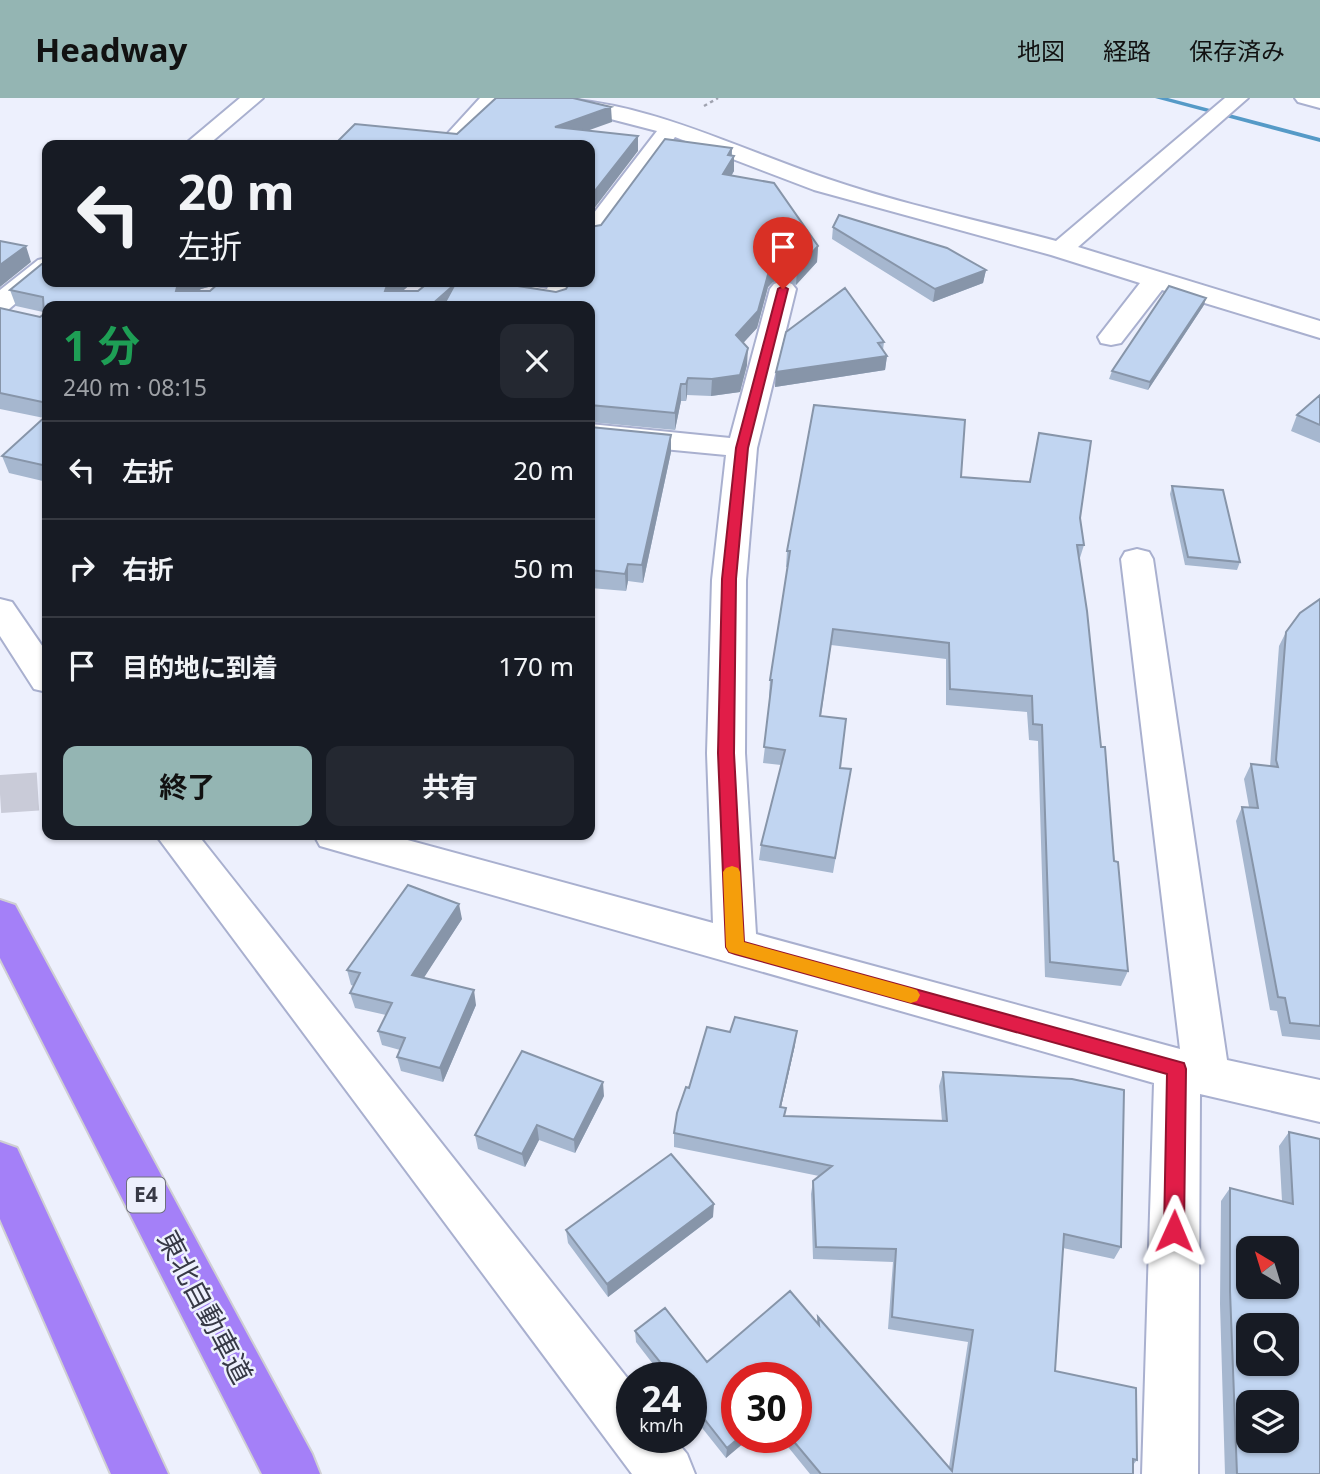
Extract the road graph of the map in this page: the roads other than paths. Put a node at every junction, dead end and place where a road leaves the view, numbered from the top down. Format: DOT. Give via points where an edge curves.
graph roads {
  1 [pos="253,98"];
  2 [pos="491,98"];
  3 [pos="552,98"];
  4 [pos="1305,98"];
  5 [pos="1320,102"];
  6 [pos="1225,105"];
  7 [pos="671,128"];
  8 [pos="201,140"];
  9 [pos="453,140"];
  10 [pos="595,227"];
  11 [pos="1060,250"];
  12 [pos="42,269"];
  13 [pos="1157,279"];
  14 [pos="498,287"];
  15 [pos="783,289"];
  16 [pos="557,295"];
  17 [pos="0,303"];
  18 [pos="1320,330"];
  19 [pos="1111,337"];
  20 [pos="595,433"];
  21 [pos="742,448"];
  22 [pos="1138,559"];
  23 [pos="0,610"];
  24 [pos="42,673"];
  25 [pos="180,840"];
  26 [pos="352,840"];
  27 [pos="0,917"];
  28 [pos="735,947"];
  29 [pos="1192,1072"];
  30 [pos="1320,1101"];
  31 [pos="0,1164"];
  32 [pos="616,1407"];
  33 [pos="651,1453"];
  34 [pos="140,1474"];
  35 [pos="292,1474"];
  36 [pos="667,1474"];
  37 [pos="1170,1474"];
  1 -- 8 [label="street"];
  2 -- 9 [label="street"];
  3 -- 7 [label="street"];
  4 -- 5 [label="street"];
  6 -- 11 [label="street"];
  7 -- 10 [label="street"];
  7 -- 11 [label="street" via="822,185"];
  11 -- 13 [label="street"];
  12 -- 17 [label="street"];
  13 -- 18 [label="street"];
  13 -- 19 [label="street"];
  14 -- 16 [label="street"];
  15 -- 21 [label="street"];
  20 -- 21 [label="street"];
  21 -- 28 [label="street" via="729,579 727,673"];
  22 -- 29 [label="street"];
  23 -- 24 [label="street"];
  25 -- 32 [label="street"];
  26 -- 28 [label="street"];
  27 -- 35 [label="highway, 東北自動車道 / E4"];
  28 -- 29 [label="street"];
  29 -- 30 [label="street"];
  29 -- 37 [label="street"];
  31 -- 34 [label="highway"];
  33 -- 36 [label="street"];
}
